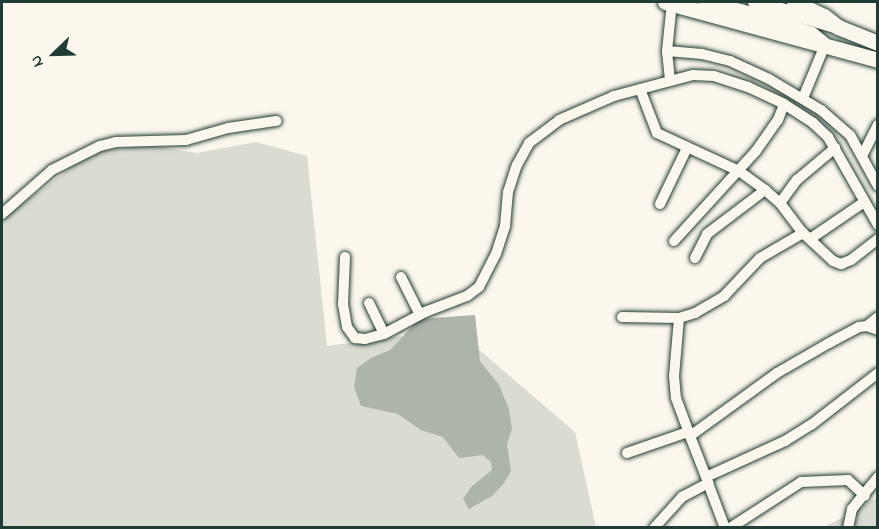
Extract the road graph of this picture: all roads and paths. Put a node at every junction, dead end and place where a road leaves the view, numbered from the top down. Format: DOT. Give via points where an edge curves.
graph roads {
  1 [pos="669,2"];
  2 [pos="705,2"];
  3 [pos="754,2"];
  4 [pos="794,2"];
  5 [pos="838,27"];
  6 [pos="815,28"];
  7 [pos="878,43"];
  8 [pos="825,45"];
  9 [pos="667,51"];
  10 [pos="878,60"];
  11 [pos="670,80"];
  12 [pos="640,89"];
  13 [pos="803,98"];
  14 [pos="784,104"];
  15 [pos="276,121"];
  16 [pos="878,125"];
  17 [pos="835,147"];
  18 [pos="687,148"];
  19 [pos="862,156"];
  20 [pos="739,171"];
  21 [pos="878,186"];
  22 [pos="765,190"];
  23 [pos="864,202"];
  24 [pos="780,203"];
  25 [pos="660,204"];
  26 [pos="2,214"];
  27 [pos="878,225"];
  28 [pos="806,236"];
  29 [pos="878,239"];
  30 [pos="674,241"];
  31 [pos="345,257"];
  32 [pos="695,258"];
  33 [pos="401,277"];
  34 [pos="369,303"];
  35 [pos="420,315"];
  36 [pos="622,317"];
  37 [pos="878,317"];
  38 [pos="679,318"];
  39 [pos="872,328"];
  40 [pos="384,334"];
  41 [pos="878,373"];
  42 [pos="689,434"];
  43 [pos="627,453"];
  44 [pos="878,477"];
  45 [pos="707,480"];
  46 [pos="865,496"];
  47 [pos="654,528"];
  48 [pos="727,528"];
  49 [pos="848,528"];
  1 -- 8 [label="highway"];
  1 -- 9 [label="street"];
  2 -- 6 [label="main road"];
  3 -- 6 [label="main road"];
  4 -- 5 [label="highway" via="824,15"];
  5 -- 6 [label="main road"];
  5 -- 7 [label="highway"];
  6 -- 8 [label="main road"];
  8 -- 10 [label="highway"];
  8 -- 13 [label="street"];
  9 -- 11 [label="street"];
  9 -- 13 [label="street" via="730,61"];
  11 -- 12 [label="street"];
  11 -- 14 [label="street" via="714,76"];
  12 -- 18 [label="street" via="657,133"];
  12 -- 35 [label="street" via="559,120 530,143 517,165 508,192 505,226 479,287 455,302"];
  13 -- 19 [label="street" via="850,135"];
  14 -- 17 [label="street" via="813,123"];
  14 -- 20 [label="street" via="778,120"];
  15 -- 26 [label="street" via="228,128 186,140 100,146 52,171"];
  16 -- 19 [label="street"];
  17 -- 23 [label="street"];
  17 -- 24 [label="street" via="797,180"];
  18 -- 20 [label="street"];
  18 -- 25 [label="street"];
  19 -- 21 [label="street"];
  20 -- 22 [label="street"];
  20 -- 30 [label="street"];
  22 -- 24 [label="street"];
  22 -- 32 [label="street" via="707,234"];
  23 -- 27 [label="street"];
  23 -- 28 [label="street"];
  24 -- 28 [label="street"];
  28 -- 29 [label="street" via="841,264"];
  28 -- 38 [label="street" via="760,258 713,304"];
  31 -- 40 [label="street" via="343,304 351,335 365,339"];
  33 -- 35 [label="street"];
  34 -- 40 [label="street"];
  35 -- 40 [label="street"];
  36 -- 38 [label="street"];
  37 -- 39 [label="street"];
  38 -- 42 [label="street" via="674,376 676,398"];
  39 -- 42 [label="street" via="856,328 777,373"];
  41 -- 45 [label="street" via="811,425"];
  42 -- 43 [label="street"];
  42 -- 45 [label="street"];
  44 -- 46 [label="street"];
  45 -- 47 [label="street" via="682,497"];
  45 -- 48 [label="street"];
  46 -- 48 [label="street" via="848,480 801,482"];
  46 -- 49 [label="street" via="852,509"];
}
